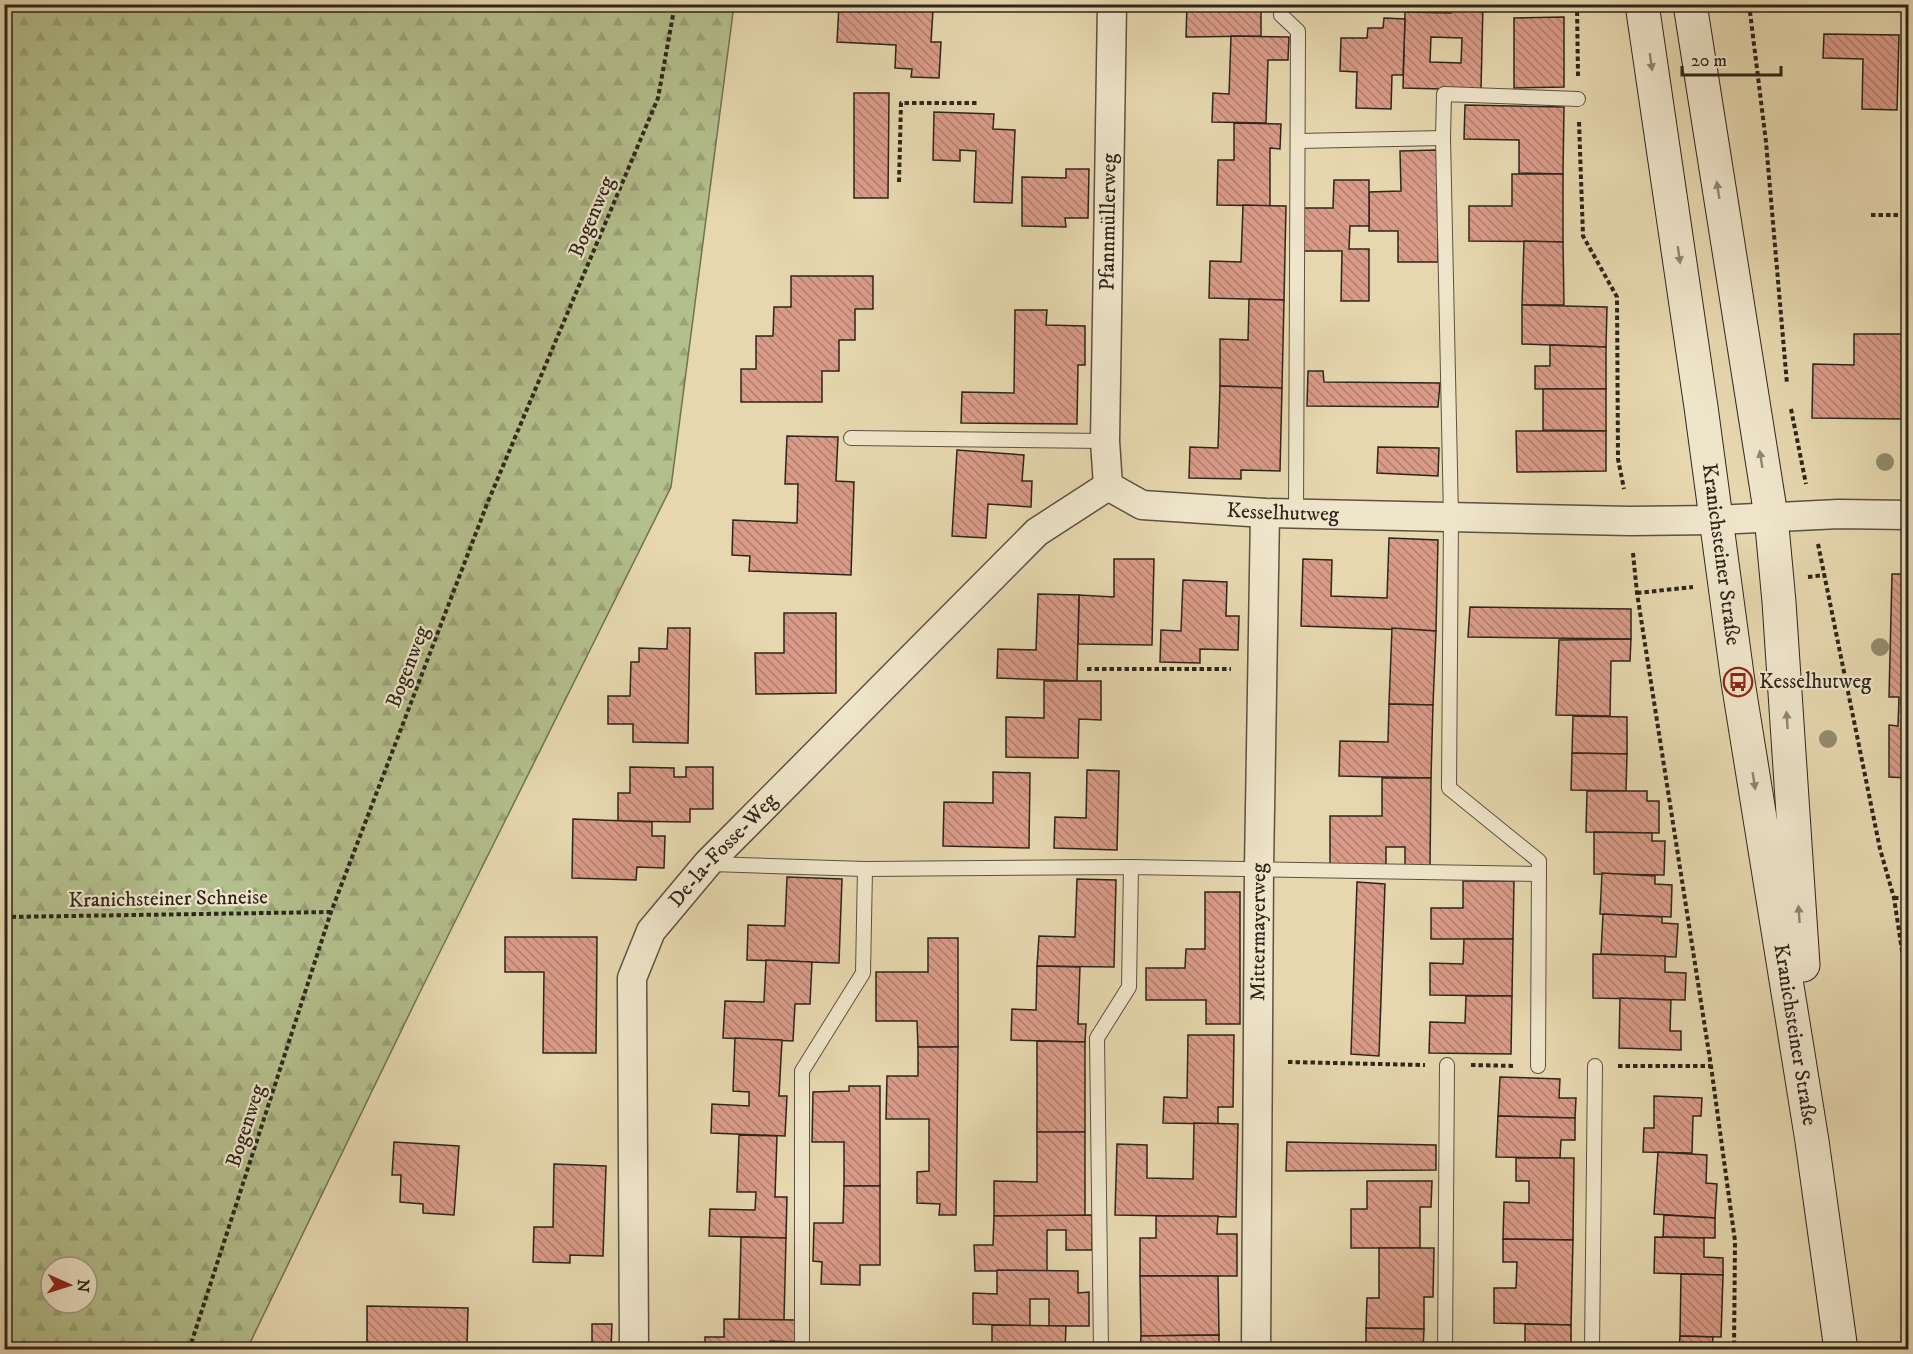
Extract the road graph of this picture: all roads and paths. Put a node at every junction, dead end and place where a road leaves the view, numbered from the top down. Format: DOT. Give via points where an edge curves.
graph roads {
  1 [pos="675,4"];
  2 [pos="1112,4"];
  3 [pos="1281,4"];
  4 [pos="1577,4"];
  5 [pos="1642,4"];
  6 [pos="1690,4"];
  7 [pos="1908,4"];
  8 [pos="1908,47"];
  9 [pos="1578,99"];
  10 [pos="979,103"];
  11 [pos="1443,138"];
  12 [pos="1298,141"];
  13 [pos="899,182"];
  14 [pos="1871,215"];
  15 [pos="1908,215"];
  16 [pos="851,438"];
  17 [pos="1105,441"];
  18 [pos="1108,486"];
  19 [pos="1265,513"];
  20 [pos="1296,513"];
  21 [pos="1908,515"];
  22 [pos="1771,516"];
  23 [pos="1451,517"];
  24 [pos="1716,520"];
  25 [pos="1630,521"];
  26 [pos="1703,586"];
  27 [pos="1637,593"];
  28 [pos="1087,669"];
  29 [pos="1262,670"];
  30 [pos="708,863"];
  31 [pos="1131,867"];
  32 [pos="1259,868"];
  33 [pos="865,869"];
  34 [pos="1539,874"];
  35 [pos="1894,898"];
  36 [pos="1908,898"];
  37 [pos="331,912"];
  38 [pos="4,916"];
  39 [pos="1258,1062"];
  40 [pos="1447,1065"];
  41 [pos="1538,1066"];
  42 [pos="1595,1066"];
  43 [pos="1711,1066"];
  44 [pos="1812,1141"];
  45 [pos="189,1350"];
  46 [pos="634,1350"];
  47 [pos="802,1350"];
  48 [pos="1101,1350"];
  49 [pos="1256,1350"];
  50 [pos="1445,1350"];
  51 [pos="1592,1350"];
  52 [pos="1734,1350"];
  53 [pos="1841,1350"];
  1 -- 37 [label="path, Bogenweg" via="658,98 487,504"];
  2 -- 17 [label="street, Pfannmüllerweg"];
  3 -- 12 [label="lane" via="1281,15 1298,31"];
  4 -- 9 [label="path"];
  5 -- 24 [label="main road, Kranichsteiner Straße, one-way"];
  22 -- 6 [label="main road, Kranichsteiner Straße, one-way"];
  7 -- 8 [label="path"];
  9 -- 11 [label="lane" via="1444,94"];
  9 -- 25 [label="path" via="1583,236 1617,297 1618,459"];
  10 -- 13 [label="path" via="901,103"];
  11 -- 12 [label="lane"];
  11 -- 23 [label="lane"];
  12 -- 20 [label="lane"];
  14 -- 15 [label="path"];
  16 -- 17 [label="lane"];
  17 -- 18 [label="street, Pfannmüllerweg"];
  18 -- 19 [label="street, Kesselhutweg" via="1142,505"];
  18 -- 30 [label="street, De-la-Fosse-Weg" via="1037,532"];
  19 -- 20 [label="street, Kesselhutweg"];
  19 -- 29 [label="street, Mittermayerweg"];
  20 -- 23 [label="street, Kesselhutweg"];
  21 -- 22 [label="street, Kesselhutweg"];
  22 -- 24 [label="street, Kesselhutweg"];
  44 -- 22 [label="main road, Kranichsteiner Straße, one-way"];
  23 -- 25 [label="street, Kesselhutweg"];
  23 -- 34 [label="lane" via="1449,788 1539,861"];
  24 -- 25 [label="street, Kesselhutweg"];
  24 -- 44 [label="main road, Kranichsteiner Straße, one-way" via="1738,682"];
  25 -- 27 [label="path"];
  26 -- 27 [label="path"];
  27 -- 43 [label="path"];
  28 -- 29 [label="path"];
  29 -- 32 [label="street, Mittermayerweg"];
  30 -- 33 [label="lane"];
  30 -- 46 [label="street, De-la-Fosse-Weg" via="651,931 632,978"];
  31 -- 32 [label="lane"];
  31 -- 33 [label="lane"];
  31 -- 48 [label="lane" via="1129,987 1097,1038"];
  32 -- 34 [label="lane"];
  32 -- 39 [label="street, Mittermayerweg"];
  33 -- 47 [label="lane" via="863,973 802,1071"];
  34 -- 41 [label="lane"];
  35 -- 36 [label="path"];
  37 -- 38 [label="path, Kranichsteiner Schneise"];
  37 -- 45 [label="path, Bogenweg"];
  39 -- 40 [label="path"];
  39 -- 49 [label="street, Mittermayerweg"];
  40 -- 41 [label="path"];
  40 -- 50 [label="lane"];
  42 -- 43 [label="path"];
  42 -- 51 [label="lane"];
  43 -- 52 [label="path" via="1735,1241"];
  44 -- 53 [label="main road, Kranichsteiner Straße"];
}
